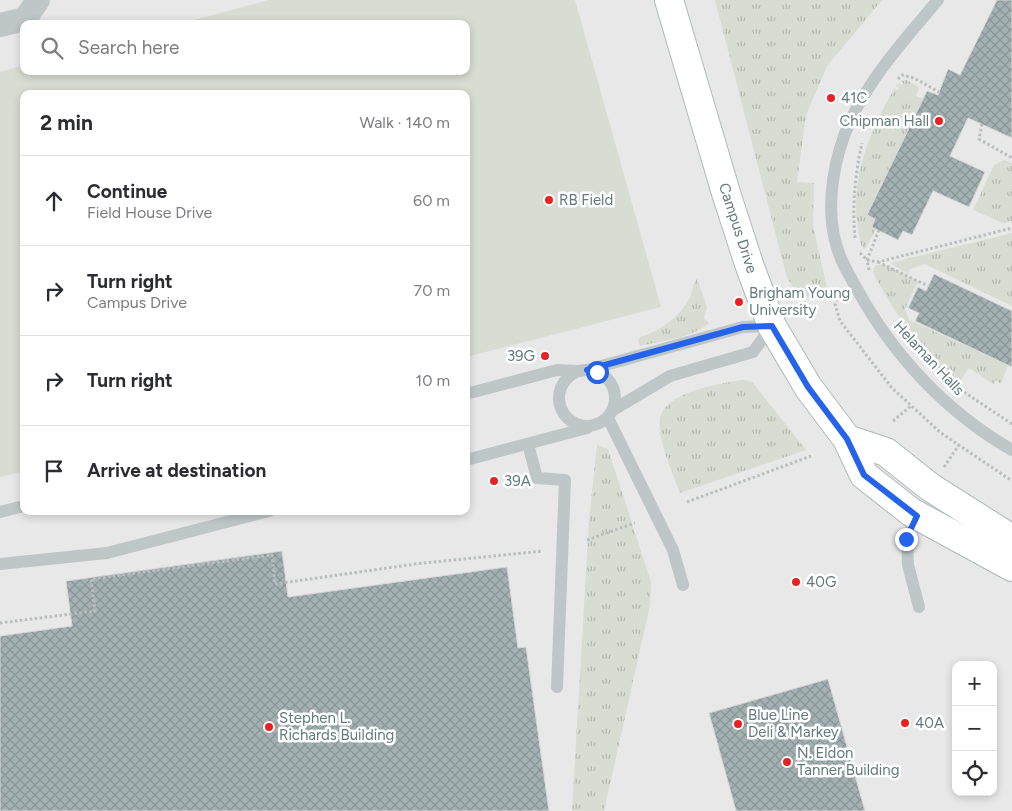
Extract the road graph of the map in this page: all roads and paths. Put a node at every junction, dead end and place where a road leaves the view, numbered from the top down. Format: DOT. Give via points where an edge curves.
graph roads {
  1 [pos="38,0"];
  2 [pos="669,0"];
  3 [pos="938,0"];
  4 [pos="20,20"];
  5 [pos="21,20"];
  6 [pos="0,25"];
  7 [pos="892,87"];
  8 [pos="939,92"];
  9 [pos="982,124"];
  10 [pos="866,134"];
  11 [pos="1012,158"];
  12 [pos="1012,228"];
  13 [pos="879,230"];
  14 [pos="855,244"];
  15 [pos="858,250"];
  16 [pos="867,260"];
  17 [pos="878,262"];
  18 [pos="872,276"];
  19 [pos="928,286"];
  20 [pos="838,294"];
  21 [pos="772,326"];
  22 [pos="915,341"];
  23 [pos="583,371"];
  24 [pos="943,372"];
  25 [pos="959,389"];
  26 [pos="470,393"];
  27 [pos="910,406"];
  28 [pos="610,414"];
  29 [pos="893,421"];
  30 [pos="1012,424"];
  31 [pos="592,426"];
  32 [pos="847,439"];
  33 [pos="528,444"];
  34 [pos="959,445"];
  35 [pos="1012,450"];
  36 [pos="811,456"];
  37 [pos="470,459"];
  38 [pos="939,474"];
  39 [pos="1012,481"];
  40 [pos="687,502"];
  41 [pos="20,507"];
  42 [pos="0,512"];
  43 [pos="253,515"];
  44 [pos="917,516"];
  45 [pos="635,523"];
  46 [pos="1012,539"];
  47 [pos="587,540"];
  48 [pos="543,551"];
  49 [pos="0,564"];
  50 [pos="1012,567"];
  51 [pos="683,585"];
  52 [pos="919,607"];
  53 [pos="0,623"];
  54 [pos="557,687"];
  1 -- 5 [label="street" via="25,19"];
  2 -- 21 [label="main road, Campus Drive" via="726,194"];
  3 -- 35 [label="lane, Helaman Halls" via="875,76 851,120 834,169 832,207 836,244 876,324 901,356 947,403"];
  4 -- 6 [label="street"];
  7 -- 8 [label="path" via="904,73"];
  9 -- 11 [label="path" via="979,139"];
  10 -- 14 [label="path" via="855,177 852,210"];
  12 -- 17 [label="path"];
  13 -- 16 [label="path"];
  15 -- 16 [label="path"];
  16 -- 17 [label="path"];
  16 -- 18 [label="path"];
  17 -- 19 [label="path"];
  20 -- 27 [label="path" via="835,304 840,322 878,372"];
  21 -- 23 [label="lane" via="743,327"];
  21 -- 28 [label="lane" via="753,352 670,376"];
  21 -- 32 [label="main road, Campus Drive" via="808,387"];
  22 -- 24 [label="path"];
  23 -- 26 [label="lane" via="557,370"];
  23 -- 28 [label="lane" via="597,372 611,383 615,392"];
  23 -- 31 [label="lane" via="563,383 559,401 562,410 574,423"];
  25 -- 30 [label="path"];
  27 -- 29 [label="path"];
  27 -- 34 [label="path"];
  28 -- 31 [label="lane"];
  28 -- 51 [label="lane" via="673,550"];
  31 -- 33 [label="lane"];
  32 -- 44 [label="main road, Campus Drive" via="864,475"];
  32 -- 46 [label="main road" via="886,452 930,487"];
  33 -- 37 [label="lane"];
  33 -- 54 [label="lane" via="537,478 565,480"];
  34 -- 38 [label="path"];
  34 -- 39 [label="path"];
  36 -- 40 [label="path"];
  41 -- 42 [label="lane"];
  43 -- 49 [label="lane" via="107,553"];
  44 -- 50 [label="main road, Campus Drive"];
  44 -- 52 [label="lane" via="906,539 908,565"];
  45 -- 47 [label="path"];
  48 -- 53 [label="path" via="415,564 275,584 272,555 91,579 95,611"];
}
